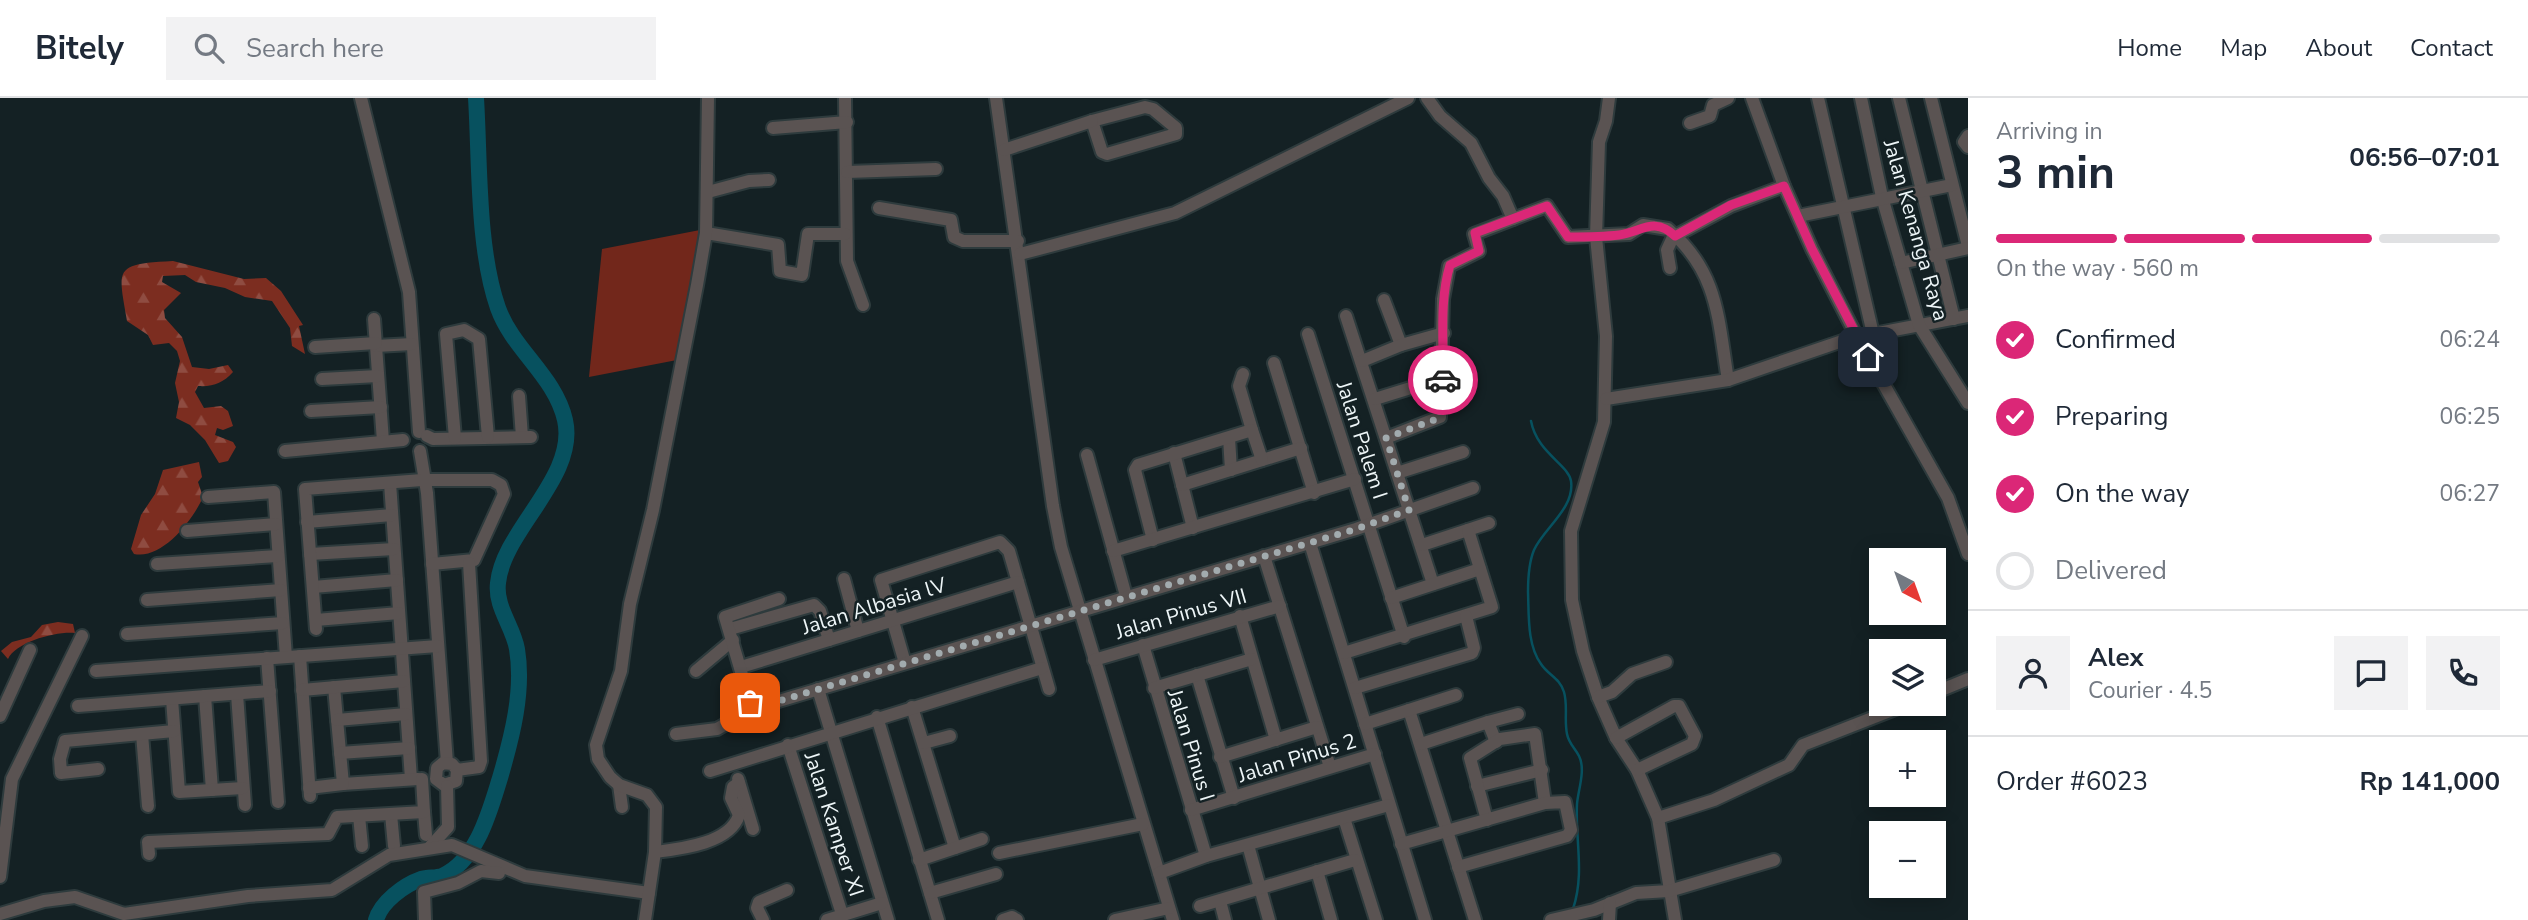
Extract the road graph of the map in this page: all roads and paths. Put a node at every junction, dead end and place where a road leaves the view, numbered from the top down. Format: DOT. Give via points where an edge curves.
graph roads {
  1 [pos="361,98"];
  2 [pos="708,98"];
  3 [pos="845,98"];
  4 [pos="996,98"];
  5 [pos="1408,98"];
  6 [pos="1427,98"];
  7 [pos="1609,98"];
  8 [pos="1728,98"];
  9 [pos="1752,98"];
  10 [pos="1818,98"];
  11 [pos="1861,98"];
  12 [pos="1899,98"];
  13 [pos="1931,98"];
  14 [pos="1092,121"];
  15 [pos="847,122"];
  16 [pos="1690,123"];
  17 [pos="773,128"];
  18 [pos="1968,135"];
  19 [pos="1968,147"];
  20 [pos="1004,150"];
  21 [pos="936,169"];
  22 [pos="848,172"];
  23 [pos="769,180"];
  24 [pos="1952,185"];
  25 [pos="1779,188"];
  26 [pos="1922,190"];
  27 [pos="708,192"];
  28 [pos="1882,197"];
  29 [pos="1843,207"];
  30 [pos="878,208"];
  31 [pos="1798,216"];
  32 [pos="1513,219"];
  33 [pos="706,233"];
  34 [pos="845,234"];
  35 [pos="1675,236"];
  36 [pos="1596,237"];
  37 [pos="1019,247"];
  38 [pos="1968,247"];
  39 [pos="1937,254"];
  40 [pos="1901,263"];
  41 [pos="1670,268"];
  42 [pos="1384,300"];
  43 [pos="863,305"];
  44 [pos="1346,316"];
  45 [pos="1968,316"];
  46 [pos="374,319"];
  47 [pos="1954,319"];
  48 [pos="1919,325"];
  49 [pos="1444,333"];
  50 [pos="1308,334"];
  51 [pos="1849,339"];
  52 [pos="376,344"];
  53 [pos="412,344"];
  54 [pos="1401,345"];
  55 [pos="315,348"];
  56 [pos="1362,361"];
  57 [pos="1275,363"];
  58 [pos="1243,374"];
  59 [pos="378,376"];
  60 [pos="1443,378"];
  61 [pos="322,379"];
  62 [pos="1728,380"];
  63 [pos="519,396"];
  64 [pos="1375,399"];
  65 [pos="1606,399"];
  66 [pos="1968,403"];
  67 [pos="381,407"];
  68 [pos="311,411"];
  69 [pos="1252,430"];
  70 [pos="423,434"];
  71 [pos="455,438"];
  72 [pos="488,438"];
  73 [pos="1229,438"];
  74 [pos="1386,438"];
  75 [pos="403,440"];
  76 [pos="383,441"];
  77 [pos="1301,448"];
  78 [pos="285,451"];
  79 [pos="1463,452"];
  80 [pos="1174,453"];
  81 [pos="1087,455"];
  82 [pos="1262,460"];
  83 [pos="1231,470"];
  84 [pos="1397,473"];
  85 [pos="1354,479"];
  86 [pos="422,480"];
  87 [pos="390,483"];
  88 [pos="1182,485"];
  89 [pos="1473,488"];
  90 [pos="1314,493"];
  91 [pos="208,498"];
  92 [pos="1409,510"];
  93 [pos="392,515"];
  94 [pos="307,522"];
  95 [pos="1489,523"];
  96 [pos="276,524"];
  97 [pos="1369,525"];
  98 [pos="1193,527"];
  99 [pos="1468,530"];
  100 [pos="187,531"];
  101 [pos="1153,540"];
  102 [pos="1310,543"];
  103 [pos="1422,545"];
  104 [pos="394,549"];
  105 [pos="1113,551"];
  106 [pos="310,554"];
  107 [pos="1968,554"];
  108 [pos="278,556"];
  109 [pos="1264,556"];
  110 [pos="469,562"];
  111 [pos="158,564"];
  112 [pos="432,564"];
  113 [pos="1480,569"];
  114 [pos="844,579"];
  115 [pos="397,580"];
  116 [pos="1018,582"];
  117 [pos="1433,584"];
  118 [pos="313,587"];
  119 [pos="281,590"];
  120 [pos="1126,596"];
  121 [pos="1391,598"];
  122 [pos="779,599"];
  123 [pos="147,600"];
  124 [pos="1280,606"];
  125 [pos="1079,610"];
  126 [pos="399,613"];
  127 [pos="1466,615"];
  128 [pos="1240,616"];
  129 [pos="891,621"];
  130 [pos="283,623"];
  131 [pos="1032,625"];
  132 [pos="858,631"];
  133 [pos="127,634"];
  134 [pos="731,635"];
  135 [pos="82,636"];
  136 [pos="1404,637"];
  137 [pos="829,640"];
  138 [pos="1143,645"];
  139 [pos="438,646"];
  140 [pos="401,648"];
  141 [pos="30,650"];
  142 [pos="1344,653"];
  143 [pos="300,656"];
  144 [pos="286,657"];
  145 [pos="267,659"];
  146 [pos="1252,659"];
  147 [pos="1094,660"];
  148 [pos="1666,662"];
  149 [pos="905,663"];
  150 [pos="740,667"];
  151 [pos="1042,668"];
  152 [pos="96,671"];
  153 [pos="696,671"];
  154 [pos="1197,675"];
  155 [pos="1968,679"];
  156 [pos="404,681"];
  157 [pos="334,687"];
  158 [pos="1154,688"];
  159 [pos="1355,688"];
  160 [pos="1946,688"];
  161 [pos="818,689"];
  162 [pos="1049,689"];
  163 [pos="302,690"];
  164 [pos="270,691"];
  165 [pos="237,694"];
  166 [pos="1456,695"];
  167 [pos="205,696"];
  168 [pos="1598,697"];
  169 [pos="172,699"];
  170 [pos="750,702"];
  171 [pos="729,703"];
  172 [pos="78,706"];
  173 [pos="912,708"];
  174 [pos="1409,710"];
  175 [pos="406,714"];
  176 [pos="1518,714"];
  177 [pos="0,716"];
  178 [pos="1877,716"];
  179 [pos="877,717"];
  180 [pos="337,720"];
  181 [pos="1489,722"];
  182 [pos="1365,724"];
  183 [pos="1317,727"];
  184 [pos="174,731"];
  185 [pos="831,732"];
  186 [pos="142,734"];
  187 [pos="676,734"];
  188 [pos="950,736"];
  189 [pos="1616,738"];
  190 [pos="1276,740"];
  191 [pos="1496,742"];
  192 [pos="923,743"];
  193 [pos="1421,744"];
  194 [pos="788,745"];
  195 [pos="409,748"];
  196 [pos="340,754"];
  197 [pos="1375,754"];
  198 [pos="1220,757"];
  199 [pos="734,765"];
  200 [pos="452,766"];
  201 [pos="1330,768"];
  202 [pos="98,769"];
  203 [pos="1542,770"];
  204 [pos="1637,770"];
  205 [pos="710,771"];
  206 [pos="6,778"];
  207 [pos="416,779"];
  208 [pos="441,782"];
  209 [pos="740,783"];
  210 [pos="343,785"];
  211 [pos="619,785"];
  212 [pos="1477,786"];
  213 [pos="243,788"];
  214 [pos="212,790"];
  215 [pos="1234,798"];
  216 [pos="278,802"];
  217 [pos="1545,803"];
  218 [pos="245,805"];
  219 [pos="1389,805"];
  220 [pos="148,806"];
  221 [pos="622,807"];
  222 [pos="1191,810"];
  223 [pos="424,812"];
  224 [pos="391,814"];
  225 [pos="359,816"];
  226 [pos="1344,818"];
  227 [pos="1658,818"];
  228 [pos="1487,820"];
  229 [pos="1143,824"];
  230 [pos="753,829"];
  231 [pos="1446,831"];
  232 [pos="982,839"];
  233 [pos="428,842"];
  234 [pos="148,843"];
  235 [pos="1401,844"];
  236 [pos="1248,845"];
  237 [pos="362,846"];
  238 [pos="394,846"];
  239 [pos="955,848"];
  240 [pos="655,852"];
  241 [pos="999,853"];
  242 [pos="1206,856"];
  243 [pos="919,860"];
  244 [pos="1355,860"];
  245 [pos="1774,860"];
  246 [pos="1458,867"];
  247 [pos="1317,871"];
  248 [pos="514,873"];
  249 [pos="1159,873"];
  250 [pos="996,874"];
  251 [pos="0,877"];
  252 [pos="1261,889"];
  253 [pos="787,890"];
  254 [pos="1669,891"];
  255 [pos="649,893"];
  256 [pos="930,893"];
  257 [pos="1220,901"];
  258 [pos="882,903"];
  259 [pos="1610,903"];
  260 [pos="1200,906"];
  261 [pos="842,914"];
  262 [pos="1171,914"];
  263 [pos="0,915"];
  264 [pos="4,920"];
  265 [pos="425,920"];
  266 [pos="645,920"];
  267 [pos="763,920"];
  268 [pos="827,920"];
  269 [pos="888,920"];
  270 [pos="938,920"];
  271 [pos="1003,920"];
  272 [pos="1017,920"];
  273 [pos="1115,920"];
  274 [pos="1225,920"];
  275 [pos="1269,920"];
  276 [pos="1331,920"];
  277 [pos="1376,920"];
  278 [pos="1425,920"];
  279 [pos="1475,920"];
  280 [pos="1551,920"];
  281 [pos="1609,920"];
  282 [pos="1675,920"];
  1 -- 53 [label="street" via="409,292"];
  2 -- 27 [label="street"];
  3 -- 15 [label="street"];
  4 -- 20 [label="street"];
  5 -- 37 [label="street" via="1188,207"];
  6 -- 32 [label="street" via="1471,143"];
  7 -- 36 [label="street" via="1599,142"];
  8 -- 16 [label="street" via="1713,105 1710,116"];
  9 -- 25 [label="street"];
  10 -- 29 [label="street"];
  11 -- 28 [label="street, Jalan Kenanga Raya"];
  12 -- 26 [label="street"];
  13 -- 24 [label="street"];
  14 -- 14 [label="street" via="1145,107 1167,119 1177,131 1104,153"];
  14 -- 20 [label="street"];
  15 -- 17 [label="street"];
  15 -- 22 [label="street"];
  18 -- 19 [label="street" via="1964,142"];
  20 -- 37 [label="street"];
  21 -- 22 [label="street"];
  22 -- 34 [label="street"];
  23 -- 27 [label="street"];
  24 -- 26 [label="street"];
  24 -- 38 [label="street"];
  25 -- 31 [label="street"];
  25 -- 35 [label="street" via="1731,205"];
  26 -- 28 [label="street"];
  26 -- 39 [label="street"];
  27 -- 33 [label="street"];
  28 -- 29 [label="street"];
  28 -- 40 [label="street, Jalan Kenanga Raya"];
  29 -- 31 [label="street"];
  29 -- 48 [label="street" via="1873,334"];
  30 -- 37 [label="street" via="951,220 954,237 963,241"];
  31 -- 51 [label="street"];
  32 -- 36 [label="street" via="1547,206 1567,236"];
  32 -- 49 [label="street" via="1474,234 1479,251 1450,265 1443,299"];
  33 -- 34 [label="street" via="778,245 780,271 802,275 808,234"];
  33 -- 211 [label="street" via="653,510 630,604 621,671 596,745 601,765"];
  34 -- 43 [label="street" via="847,261"];
  35 -- 36 [label="street" via="1663,226 1643,225 1629,234"];
  35 -- 41 [label="street" via="1667,250"];
  35 -- 62 [label="street" via="1707,276 1719,313"];
  36 -- 65 [label="street" via="1606,336"];
  37 -- 125 [label="street" via="1053,506"];
  38 -- 39 [label="street"];
  39 -- 40 [label="street"];
  39 -- 47 [label="street"];
  40 -- 48 [label="street, Jalan Kenanga Raya"];
  42 -- 54 [label="street"];
  44 -- 56 [label="street"];
  45 -- 47 [label="street"];
  46 -- 52 [label="street"];
  47 -- 48 [label="street"];
  48 -- 66 [label="street, Jalan Kenanga Raya"];
  49 -- 54 [label="street"];
  49 -- 60 [label="street"];
  50 -- 85 [label="street, Jalan Palem I"];
  51 -- 62 [label="street"];
  51 -- 107 [label="street" via="1948,498"];
  52 -- 53 [label="street"];
  52 -- 55 [label="street"];
  52 -- 59 [label="street"];
  53 -- 70 [label="street"];
  54 -- 56 [label="street"];
  56 -- 64 [label="street"];
  57 -- 77 [label="street"];
  58 -- 69 [label="street" via="1238,386"];
  59 -- 61 [label="street"];
  59 -- 67 [label="street"];
  60 -- 64 [label="street"];
  60 -- 74 [label="street" via="1439,418"];
  62 -- 65 [label="street"];
  63 -- 72 [label="street" via="526,437"];
  64 -- 74 [label="street"];
  65 -- 168 [label="street" via="1600,446 1576,511 1571,541 1574,610"];
  67 -- 68 [label="street"];
  67 -- 76 [label="street"];
  69 -- 73 [label="street"];
  69 -- 82 [label="street"];
  70 -- 71 [label="street"];
  70 -- 86 [label="street" via="428,446 420,451"];
  71 -- 72 [label="street"];
  71 -- 72 [label="street" via="446,334 464,330 479,338"];
  73 -- 80 [label="street"];
  73 -- 83 [label="street"];
  74 -- 84 [label="street"];
  75 -- 76 [label="street"];
  76 -- 78 [label="street"];
  77 -- 82 [label="street"];
  77 -- 90 [label="street"];
  79 -- 84 [label="street"];
  80 -- 88 [label="street"];
  80 -- 101 [label="street" via="1135,470"];
  81 -- 105 [label="street"];
  82 -- 83 [label="street"];
  83 -- 88 [label="street"];
  84 -- 92 [label="street"];
  85 -- 90 [label="street"];
  85 -- 97 [label="street, Jalan Palem I"];
  86 -- 87 [label="street"];
  86 -- 110 [label="street" via="492,480 501,485 504,494 474,560"];
  86 -- 112 [label="street"];
  87 -- 93 [label="street"];
  87 -- 94 [label="street" via="305,489"];
  88 -- 98 [label="street"];
  89 -- 92 [label="street"];
  90 -- 98 [label="street"];
  91 -- 96 [label="street" via="274,492"];
  92 -- 97 [label="street"];
  92 -- 103 [label="street"];
  93 -- 94 [label="street"];
  93 -- 104 [label="street"];
  94 -- 106 [label="street"];
  95 -- 99 [label="street"];
  96 -- 100 [label="street"];
  96 -- 108 [label="street"];
  97 -- 102 [label="street"];
  97 -- 121 [label="street, Jalan Palem I"];
  98 -- 101 [label="street"];
  99 -- 103 [label="street"];
  99 -- 113 [label="street"];
  101 -- 105 [label="street"];
  102 -- 109 [label="street"];
  102 -- 142 [label="street"];
  103 -- 117 [label="street"];
  104 -- 106 [label="street"];
  104 -- 115 [label="street"];
  105 -- 120 [label="street"];
  106 -- 118 [label="street"];
  108 -- 111 [label="street"];
  108 -- 119 [label="street"];
  109 -- 120 [label="street"];
  109 -- 124 [label="street"];
  110 -- 112 [label="street"];
  110 -- 200 [label="street" via="481,761 479,767"];
  112 -- 139 [label="street"];
  113 -- 117 [label="street"];
  113 -- 127 [label="street" via="1492,607"];
  114 -- 132 [label="street"];
  115 -- 118 [label="street"];
  115 -- 126 [label="street"];
  116 -- 129 [label="street, Jalan Albasia lV"];
  116 -- 129 [label="street" via="1008,547 1000,542 880,582"];
  116 -- 131 [label="street"];
  117 -- 121 [label="street"];
  118 -- 126 [label="street" via="316,624"];
  119 -- 123 [label="street"];
  119 -- 130 [label="street"];
  120 -- 125 [label="street"];
  121 -- 136 [label="street, Jalan Palem I"];
  122 -- 134 [label="street" via="727,615"];
  124 -- 128 [label="street, Jalan Pinus VII"];
  124 -- 183 [label="street"];
  125 -- 131 [label="street"];
  125 -- 147 [label="street"];
  126 -- 140 [label="street"];
  127 -- 136 [label="street"];
  127 -- 159 [label="street" via="1472,653"];
  128 -- 138 [label="street, Jalan Pinus VII"];
  128 -- 146 [label="street"];
  129 -- 132 [label="street, Jalan Albasia lV"];
  129 -- 149 [label="street"];
  130 -- 133 [label="street"];
  130 -- 144 [label="street"];
  131 -- 149 [label="street"];
  131 -- 151 [label="street"];
  132 -- 137 [label="street, Jalan Albasia lV"];
  134 -- 137 [label="street" via="814,605"];
  134 -- 150 [label="street"];
  134 -- 153 [label="street"];
  135 -- 206 [label="street"];
  136 -- 142 [label="street"];
  137 -- 150 [label="street, Jalan Albasia lV"];
  138 -- 147 [label="street, Jalan Pinus VII"];
  138 -- 158 [label="street, Jalan Pinus I"];
  139 -- 140 [label="street"];
  139 -- 200 [label="street"];
  140 -- 143 [label="street"];
  140 -- 156 [label="street"];
  141 -- 177 [label="street"];
  142 -- 159 [label="street"];
  143 -- 144 [label="street"];
  143 -- 163 [label="street"];
  144 -- 145 [label="street"];
  145 -- 152 [label="street"];
  145 -- 164 [label="street"];
  146 -- 154 [label="street"];
  146 -- 190 [label="street"];
  147 -- 229 [label="street"];
  148 -- 168 [label="street" via="1632,674 1612,692"];
  149 -- 161 [label="street"];
  150 -- 170 [label="street"];
  151 -- 162 [label="street"];
  151 -- 173 [label="street"];
  154 -- 158 [label="street"];
  154 -- 198 [label="street"];
  155 -- 160 [label="street"];
  156 -- 157 [label="street"];
  156 -- 175 [label="street"];
  157 -- 163 [label="street"];
  157 -- 180 [label="street"];
  158 -- 222 [label="street, Jalan Pinus I"];
  159 -- 182 [label="street"];
  161 -- 170 [label="street"];
  161 -- 185 [label="street"];
  163 -- 210 [label="street" via="309,792"];
  164 -- 165 [label="street"];
  164 -- 216 [label="street"];
  165 -- 167 [label="street"];
  165 -- 213 [label="street"];
  166 -- 174 [label="street"];
  167 -- 169 [label="street"];
  167 -- 214 [label="street"];
  168 -- 189 [label="street"];
  169 -- 172 [label="street"];
  169 -- 184 [label="street"];
  170 -- 171 [label="street"];
  170 -- 187 [label="street" via="717,729"];
  173 -- 179 [label="street"];
  173 -- 192 [label="street"];
  174 -- 182 [label="street"];
  174 -- 193 [label="street"];
  175 -- 180 [label="street"];
  175 -- 195 [label="street"];
  176 -- 181 [label="street"];
  178 -- 227 [label="street" via="1803,745 1788,765 1714,800"];
  179 -- 185 [label="street"];
  179 -- 243 [label="street"];
  180 -- 196 [label="street"];
  181 -- 191 [label="street"];
  181 -- 193 [label="street"];
  182 -- 197 [label="street"];
  183 -- 190 [label="street"];
  183 -- 201 [label="street"];
  184 -- 186 [label="street"];
  184 -- 214 [label="street" via="179,799"];
  185 -- 194 [label="street"];
  185 -- 258 [label="street"];
  186 -- 202 [label="street" via="65,741 61,774"];
  186 -- 220 [label="street"];
  188 -- 192 [label="street"];
  189 -- 204 [label="street"];
  189 -- 204 [label="street" via="1679,706 1695,736 1692,744"];
  190 -- 198 [label="street"];
  191 -- 203 [label="street" via="1533,732"];
  191 -- 212 [label="street" via="1470,758"];
  192 -- 239 [label="street" via="951,816"];
  193 -- 231 [label="street"];
  194 -- 199 [label="street"];
  194 -- 261 [label="street, Jalan Kamper XI"];
  195 -- 196 [label="street"];
  195 -- 207 [label="street"];
  196 -- 210 [label="street"];
  197 -- 201 [label="street, Jalan Pinus 2"];
  197 -- 219 [label="street"];
  198 -- 215 [label="street"];
  199 -- 205 [label="street"];
  199 -- 209 [label="street"];
  200 -- 208 [label="street" via="456,780"];
  200 -- 208 [label="street" via="437,768"];
  201 -- 215 [label="street, Jalan Pinus 2"];
  203 -- 212 [label="street"];
  203 -- 217 [label="street"];
  204 -- 227 [label="street"];
  206 -- 251 [label="street"];
  207 -- 208 [label="street"];
  207 -- 210 [label="street"];
  207 -- 223 [label="street"];
  208 -- 233 [label="street" via="448,827"];
  209 -- 230 [label="street"];
  209 -- 240 [label="street" via="731,797 739,815 735,824 705,841"];
  211 -- 221 [label="street"];
  211 -- 240 [label="street" via="654,802"];
  212 -- 228 [label="street"];
  213 -- 214 [label="street"];
  213 -- 218 [label="street"];
  215 -- 222 [label="street, Jalan Pinus 2"];
  217 -- 228 [label="street"];
  217 -- 246 [label="street" via="1565,802 1570,834"];
  219 -- 226 [label="street"];
  219 -- 235 [label="street"];
  222 -- 242 [label="street, Jalan Pinus I"];
  223 -- 224 [label="street"];
  223 -- 233 [label="street"];
  224 -- 225 [label="street"];
  224 -- 238 [label="street"];
  225 -- 234 [label="street" via="337,817 328,840"];
  225 -- 237 [label="street"];
  226 -- 236 [label="street"];
  226 -- 244 [label="street"];
  227 -- 254 [label="street"];
  228 -- 231 [label="street"];
  229 -- 241 [label="street"];
  229 -- 249 [label="street"];
  231 -- 235 [label="street"];
  231 -- 246 [label="street"];
  232 -- 239 [label="street"];
  233 -- 248 [label="street" via="460,847"];
  233 -- 263 [label="street" via="389,855 332,890 248,896 124,914 75,897"];
  235 -- 278 [label="street"];
  236 -- 242 [label="street"];
  236 -- 252 [label="street"];
  239 -- 243 [label="street"];
  240 -- 255 [label="street"];
  242 -- 249 [label="street"];
  243 -- 256 [label="street"];
  244 -- 247 [label="street"];
  244 -- 277 [label="street"];
  245 -- 254 [label="street"];
  246 -- 279 [label="street"];
  247 -- 252 [label="street"];
  247 -- 276 [label="street"];
  248 -- 255 [label="street"];
  248 -- 265 [label="street" via="484,870 426,891 422,895"];
  249 -- 262 [label="street"];
  250 -- 256 [label="street"];
  252 -- 257 [label="street"];
  252 -- 275 [label="street"];
  253 -- 267 [label="street" via="761,899 757,908"];
  254 -- 259 [label="street" via="1636,893"];
  254 -- 282 [label="street"];
  255 -- 266 [label="street"];
  256 -- 270 [label="street"];
  257 -- 260 [label="street"];
  257 -- 274 [label="street"];
  258 -- 261 [label="street"];
  258 -- 269 [label="street"];
  259 -- 280 [label="street"];
  259 -- 281 [label="street"];
  261 -- 268 [label="street"];
  262 -- 273 [label="street"];
  263 -- 264 [label="street"];
  271 -- 272 [label="street"];
}
